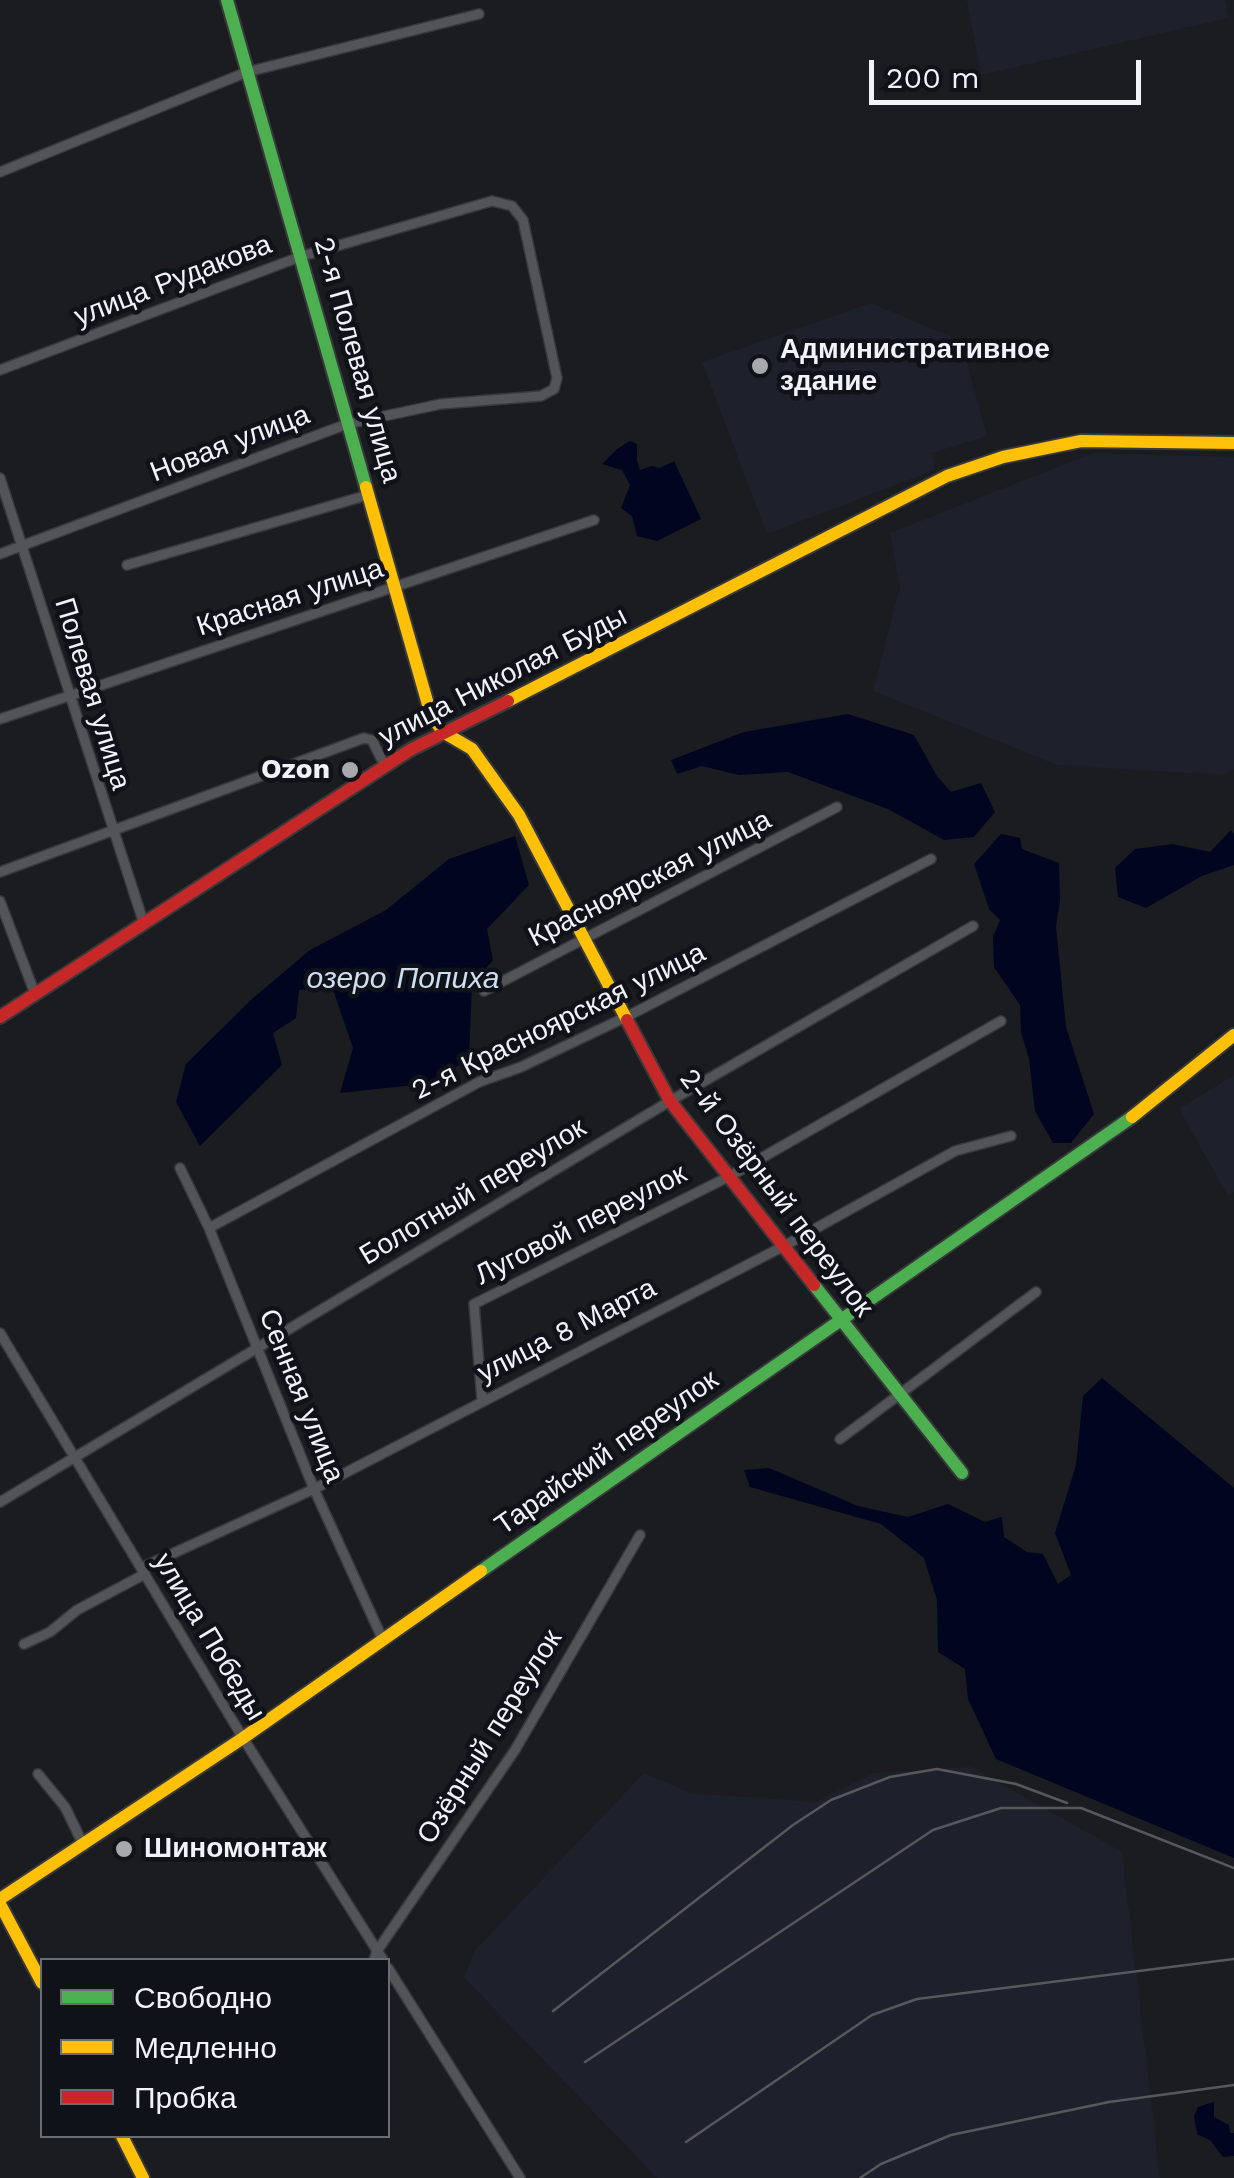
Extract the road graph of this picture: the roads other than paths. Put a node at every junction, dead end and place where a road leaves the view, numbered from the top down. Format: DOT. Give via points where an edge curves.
graph roads {
  1 [pos="227,0"];
  2 [pos="479,14"];
  3 [pos="247,72"];
  4 [pos="0,172"];
  5 [pos="302,256"];
  6 [pos="0,370"];
  7 [pos="541,396"];
  8 [pos="347,424"];
  9 [pos="1234,443"];
  10 [pos="0,478"];
  11 [pos="368,495"];
  12 [pos="594,520"];
  13 [pos="22,546"];
  14 [pos="0,554"];
  15 [pos="127,565"];
  16 [pos="395,588"];
  17 [pos="69,694"];
  18 [pos="0,719"];
  19 [pos="443,732"];
  20 [pos="385,766"];
  21 [pos="837,807"];
  22 [pos="112,832"];
  23 [pos="931,860"];
  24 [pos="0,872"];
  25 [pos="0,902"];
  26 [pos="144,924"];
  27 [pos="973,926"];
  28 [pos="587,937"];
  29 [pos="484,991"];
  30 [pos="35,994"];
  31 [pos="0,1017"];
  32 [pos="626,1018"];
  33 [pos="1001,1021"];
  34 [pos="1234,1035"];
  35 [pos="670,1101"];
  36 [pos="1012,1136"];
  37 [pos="180,1168"];
  38 [pos="730,1176"];
  39 [pos="209,1228"];
  40 [pos="784,1246"];
  41 [pos="1036,1292"];
  42 [pos="841,1321"];
  43 [pos="0,1333"];
  44 [pos="256,1347"];
  45 [pos="899,1394"];
  46 [pos="482,1400"];
  47 [pos="840,1439"];
  48 [pos="74,1456"];
  49 [pos="962,1473"];
  50 [pos="314,1489"];
  51 [pos="0,1502"];
  52 [pos="640,1535"];
  53 [pos="143,1571"];
  54 [pos="383,1640"];
  55 [pos="24,1644"];
  56 [pos="242,1738"];
  57 [pos="38,1774"];
  58 [pos="84,1846"];
  59 [pos="0,1901"];
  60 [pos="378,1957"];
  61 [pos="390,1971"];
  62 [pos="40,1979"];
  63 [pos="123,2138"];
  64 [pos="143,2178"];
  65 [pos="520,2178"];
  1 -- 3 [label="street, 2-я Полевая улица"];
  2 -- 3 [label="street"];
  3 -- 4 [label="street"];
  3 -- 5 [label="street, 2-я Полевая улица"];
  5 -- 6 [label="street, улица Рудакова"];
  5 -- 7 [label="street, улица Рудакова" via="480,202 512,206 523,220 557,378 554,390"];
  5 -- 8 [label="street, 2-я Полевая улица"];
  7 -- 8 [label="street, Новая улица" via="441,404"];
  8 -- 11 [label="street, 2-я Полевая улица"];
  8 -- 13 [label="street, Новая улица"];
  9 -- 19 [label="street, улица Николая Буды" via="1081,441 947,476"];
  10 -- 13 [label="street, Полевая улица"];
  11 -- 15 [label="street"];
  11 -- 16 [label="street, 2-я Полевая улица"];
  12 -- 16 [label="street, Красная улица"];
  13 -- 14 [label="street, Новая улица"];
  13 -- 17 [label="street, Полевая улица"];
  16 -- 17 [label="street, Красная улица"];
  16 -- 19 [label="street, 2-я Полевая улица" via="431,716"];
  17 -- 18 [label="street, Красная улица"];
  17 -- 22 [label="street, Полевая улица"];
  19 -- 20 [label="street, улица Николая Буды"];
  19 -- 28 [label="street, 2-й Озёрный переулок" via="472,749 520,815"];
  20 -- 22 [label="street" via="372,740 364,738"];
  20 -- 26 [label="street, улица Николая Буды"];
  21 -- 28 [label="street, Красноярская улица"];
  22 -- 24 [label="street"];
  22 -- 26 [label="street, Полевая улица"];
  23 -- 32 [label="street, 2-я Красноярская улица"];
  25 -- 30 [label="street"];
  26 -- 30 [label="street, улица Николая Буды"];
  27 -- 35 [label="street, Болотный переулок"];
  28 -- 29 [label="street, Красноярская улица"];
  28 -- 32 [label="street, 2-й Озёрный переулок"];
  30 -- 31 [label="street, улица Николая Буды"];
  32 -- 35 [label="street, 2-й Озёрный переулок"];
  32 -- 39 [label="street, 2-я Красноярская улица" via="480,1082"];
  33 -- 38 [label="street, Луговой переулок"];
  34 -- 42 [label="street, Тарайский переулок" via="1162,1096"];
  35 -- 38 [label="street, 2-й Озёрный переулок"];
  35 -- 44 [label="street, Болотный переулок"];
  36 -- 40 [label="street, улица 8 Марта" via="955,1150"];
  37 -- 39 [label="street, Сенная улица"];
  38 -- 40 [label="street, 2-й Озёрный переулок"];
  38 -- 46 [label="street, Луговой переулок" via="474,1304"];
  39 -- 44 [label="street, Сенная улица"];
  40 -- 42 [label="street, 2-й Озёрный переулок"];
  40 -- 46 [label="street, улица 8 Марта"];
  41 -- 45 [label="street"];
  42 -- 45 [label="street, 2-й Озёрный переулок"];
  42 -- 54 [label="street, Тарайский переулок"];
  43 -- 48 [label="street, улица Победы"];
  44 -- 48 [label="street, Болотный переулок"];
  44 -- 50 [label="street, Сенная улица"];
  45 -- 47 [label="street"];
  45 -- 49 [label="street, 2-й Озёрный переулок"];
  46 -- 50 [label="street, улица 8 Марта"];
  48 -- 51 [label="street, Болотный переулок"];
  48 -- 53 [label="street, улица Победы"];
  50 -- 53 [label="street, улица 8 Марта"];
  50 -- 54 [label="street, Сенная улица"];
  52 -- 60 [label="street, Озёрный переулок" via="515,1750"];
  53 -- 55 [label="street, улица 8 Марта"];
  53 -- 56 [label="street, улица Победы"];
  54 -- 56 [label="street, Тарайский переулок"];
  56 -- 58 [label="street, Тарайский переулок"];
  56 -- 60 [label="street, улица Победы"];
  57 -- 58 [label="street"];
  58 -- 59 [label="street, Тарайский переулок"];
  59 -- 62 [label="street"];
  61 -- 65 [label="street"];
  63 -- 64 [label="street"];
}
